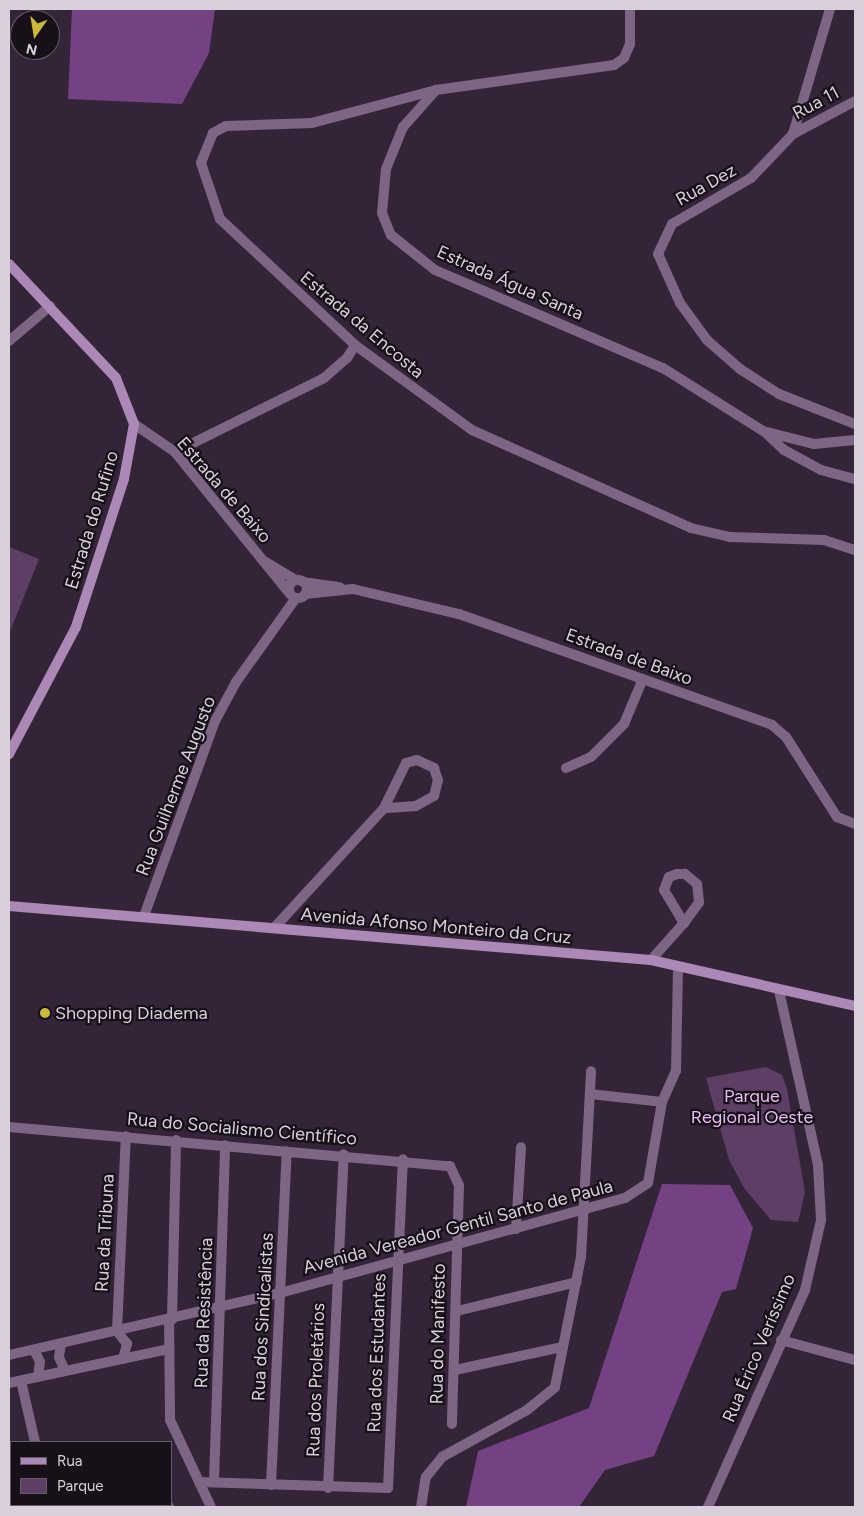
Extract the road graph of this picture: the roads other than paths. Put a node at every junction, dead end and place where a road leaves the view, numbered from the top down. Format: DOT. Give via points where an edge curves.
graph roads {
  1 [pos="630,9"];
  2 [pos="830,9"];
  3 [pos="436,90"];
  4 [pos="855,101"];
  5 [pos="793,134"];
  6 [pos="9,264"];
  7 [pos="50,306"];
  8 [pos="9,341"];
  9 [pos="354,345"];
  10 [pos="134,424"];
  11 [pos="855,424"];
  12 [pos="763,431"];
  13 [pos="855,440"];
  14 [pos="175,452"];
  15 [pos="855,479"];
  16 [pos="855,550"];
  17 [pos="264,561"];
  18 [pos="299,581"];
  19 [pos="346,590"];
  20 [pos="297,596"];
  21 [pos="642,681"];
  22 [pos="9,754"];
  23 [pos="566,768"];
  24 [pos="384,808"];
  25 [pos="855,824"];
  26 [pos="9,906"];
  27 [pos="144,916"];
  28 [pos="684,923"];
  29 [pos="275,927"];
  30 [pos="651,960"];
  31 [pos="678,967"];
  32 [pos="779,991"];
  33 [pos="855,1006"];
  34 [pos="591,1071"];
  35 [pos="590,1094"];
  36 [pos="662,1102"];
  37 [pos="9,1127"];
  38 [pos="126,1136"];
  39 [pos="176,1140"];
  40 [pos="225,1145"];
  41 [pos="521,1147"];
  42 [pos="287,1151"];
  43 [pos="344,1154"];
  44 [pos="404,1159"];
  45 [pos="459,1185"];
  46 [pos="582,1212"];
  47 [pos="516,1229"];
  48 [pos="456,1245"];
  49 [pos="397,1261"];
  50 [pos="337,1277"];
  51 [pos="577,1282"];
  52 [pos="280,1293"];
  53 [pos="220,1308"];
  54 [pos="457,1311"];
  55 [pos="170,1320"];
  56 [pos="117,1331"];
  57 [pos="781,1340"];
  58 [pos="61,1344"];
  59 [pos="562,1347"];
  60 [pos="169,1349"];
  61 [pos="34,1350"];
  62 [pos="9,1355"];
  63 [pos="123,1359"];
  64 [pos="855,1360"];
  65 [pos="455,1370"];
  66 [pos="65,1371"];
  67 [pos="38,1377"];
  68 [pos="21,1381"];
  69 [pos="9,1383"];
  70 [pos="452,1424"];
  71 [pos="35,1441"];
  72 [pos="199,1482"];
  73 [pos="214,1482"];
  74 [pos="271,1485"];
  75 [pos="328,1488"];
  76 [pos="211,1507"];
  77 [pos="420,1507"];
  78 [pos="708,1507"];
  1 -- 3 [label="street" via="630,44 624,58 614,65"];
  2 -- 5 [label="street, Rua Dez"];
  3 -- 9 [label="street, Estrada da Encosta" via="312,124 226,126 213,133 202,153 203,175 220,219"];
  3 -- 12 [label="street, Estrada Água Santa" via="403,127 384,176 382,213 391,235 403,248 435,270 663,368"];
  4 -- 5 [label="street, Rua 11"];
  5 -- 11 [label="street, Rua Dez" via="751,178 672,224 658,254 680,303 707,340 740,369 779,394"];
  6 -- 7 [label="street"];
  7 -- 8 [label="street"];
  7 -- 10 [label="street" via="116,378"];
  9 -- 14 [label="street" via="348,358 324,378"];
  9 -- 16 [label="street, Estrada da Encosta" via="472,430 692,528 730,537 824,540"];
  10 -- 14 [label="street, Estrada de Baixo"];
  10 -- 22 [label="street, Estrada do Rufino" via="124,479 76,627"];
  12 -- 13 [label="street, Estrada Água Santa" via="814,444"];
  12 -- 15 [label="street" via="784,450 814,466"];
  14 -- 17 [label="street, Estrada de Baixo"];
  17 -- 18 [label="street, Estrada de Baixo"];
  17 -- 20 [label="street, Estrada de Baixo" via="268,572"];
  18 -- 19 [label="street, Estrada de Baixo" via="325,582"];
  18 -- 20 [label="street"];
  18 -- 20 [label="street, Rua Guilherme Augusto" via="289,588"];
  19 -- 20 [label="street, Estrada de Baixo"];
  19 -- 21 [label="street, Estrada de Baixo" via="483,621"];
  20 -- 27 [label="street, Rua Guilherme Augusto" via="236,682 215,721"];
  21 -- 23 [label="street" via="624,724 591,757"];
  21 -- 25 [label="street, Estrada de Baixo" via="781,730 837,817"];
  24 -- 24 [label="street" via="406,763 417,760 434,768 438,780 434,796 416,806"];
  24 -- 29 [label="street"];
  26 -- 27 [label="street, Avenida Afonso Monteiro da Cruz"];
  27 -- 29 [label="street, Avenida Afonso Monteiro da Cruz"];
  28 -- 28 [label="street" via="698,902 699,893 691,879 677,874 669,877 664,890"];
  28 -- 30 [label="street"];
  29 -- 30 [label="street, Avenida Afonso Monteiro da Cruz"];
  30 -- 31 [label="street, Avenida Afonso Monteiro da Cruz"];
  31 -- 32 [label="street, Avenida Afonso Monteiro da Cruz"];
  31 -- 36 [label="street, Avenida Vereador Gentil Santo de Paula" via="676,1070"];
  32 -- 33 [label="street, Avenida Afonso Monteiro da Cruz"];
  32 -- 57 [label="street, Rua Érico Veríssimo" via="818,1165 821,1220 805,1290"];
  34 -- 35 [label="street"];
  35 -- 36 [label="street"];
  35 -- 46 [label="street"];
  36 -- 46 [label="street, Avenida Vereador Gentil Santo de Paula" via="648,1183 625,1198"];
  37 -- 38 [label="street, Rua do Socialismo Científico"];
  38 -- 39 [label="street, Rua do Socialismo Científico"];
  38 -- 56 [label="street, Rua da Tribuna"];
  39 -- 40 [label="street, Rua do Socialismo Científico"];
  39 -- 55 [label="street"];
  40 -- 42 [label="street, Rua do Socialismo Científico"];
  40 -- 53 [label="street, Rua da Resistência"];
  41 -- 47 [label="street"];
  42 -- 43 [label="street, Rua do Socialismo Científico"];
  42 -- 52 [label="street, Rua dos Sindicalistas"];
  43 -- 44 [label="street, Rua do Socialismo Científico"];
  43 -- 50 [label="street, Rua dos Proletários"];
  44 -- 45 [label="street, Rua do Socialismo Científico" via="450,1166"];
  44 -- 49 [label="street, Rua dos Estudantes"];
  45 -- 48 [label="street, Rua do Manifesto"];
  46 -- 47 [label="street, Avenida Vereador Gentil Santo de Paula"];
  46 -- 51 [label="street"];
  47 -- 48 [label="street, Avenida Vereador Gentil Santo de Paula"];
  48 -- 49 [label="street, Avenida Vereador Gentil Santo de Paula"];
  48 -- 54 [label="street, Rua do Manifesto"];
  49 -- 50 [label="street, Avenida Vereador Gentil Santo de Paula"];
  49 -- 75 [label="street, Rua dos Estudantes" via="388,1488"];
  50 -- 52 [label="street, Avenida Vereador Gentil Santo de Paula"];
  50 -- 75 [label="street, Rua dos Proletários"];
  51 -- 54 [label="street"];
  51 -- 59 [label="street"];
  52 -- 53 [label="street, Avenida Vereador Gentil Santo de Paula"];
  52 -- 74 [label="street, Rua dos Sindicalistas"];
  53 -- 55 [label="street, Avenida Vereador Gentil Santo de Paula"];
  53 -- 73 [label="street, Rua da Resistência"];
  54 -- 65 [label="street, Rua do Manifesto"];
  55 -- 56 [label="street, Avenida Vereador Gentil Santo de Paula"];
  55 -- 60 [label="street"];
  56 -- 58 [label="street, Avenida Vereador Gentil Santo de Paula"];
  56 -- 63 [label="street" via="127,1344"];
  57 -- 64 [label="street"];
  57 -- 78 [label="street, Rua Érico Veríssimo"];
  58 -- 61 [label="street, Avenida Vereador Gentil Santo de Paula"];
  58 -- 66 [label="street" via="59,1357"];
  59 -- 65 [label="street"];
  59 -- 77 [label="street" via="555,1387 527,1410 442,1457 426,1477"];
  60 -- 63 [label="street"];
  60 -- 72 [label="street" via="170,1420"];
  61 -- 62 [label="street, Avenida Vereador Gentil Santo de Paula"];
  61 -- 67 [label="street" via="40,1362"];
  63 -- 66 [label="street"];
  65 -- 70 [label="street, Rua do Manifesto"];
  66 -- 67 [label="street"];
  67 -- 68 [label="street"];
  68 -- 69 [label="street"];
  68 -- 71 [label="street"];
  72 -- 73 [label="street"];
  72 -- 76 [label="street"];
  73 -- 74 [label="street"];
  74 -- 75 [label="street"];
}
